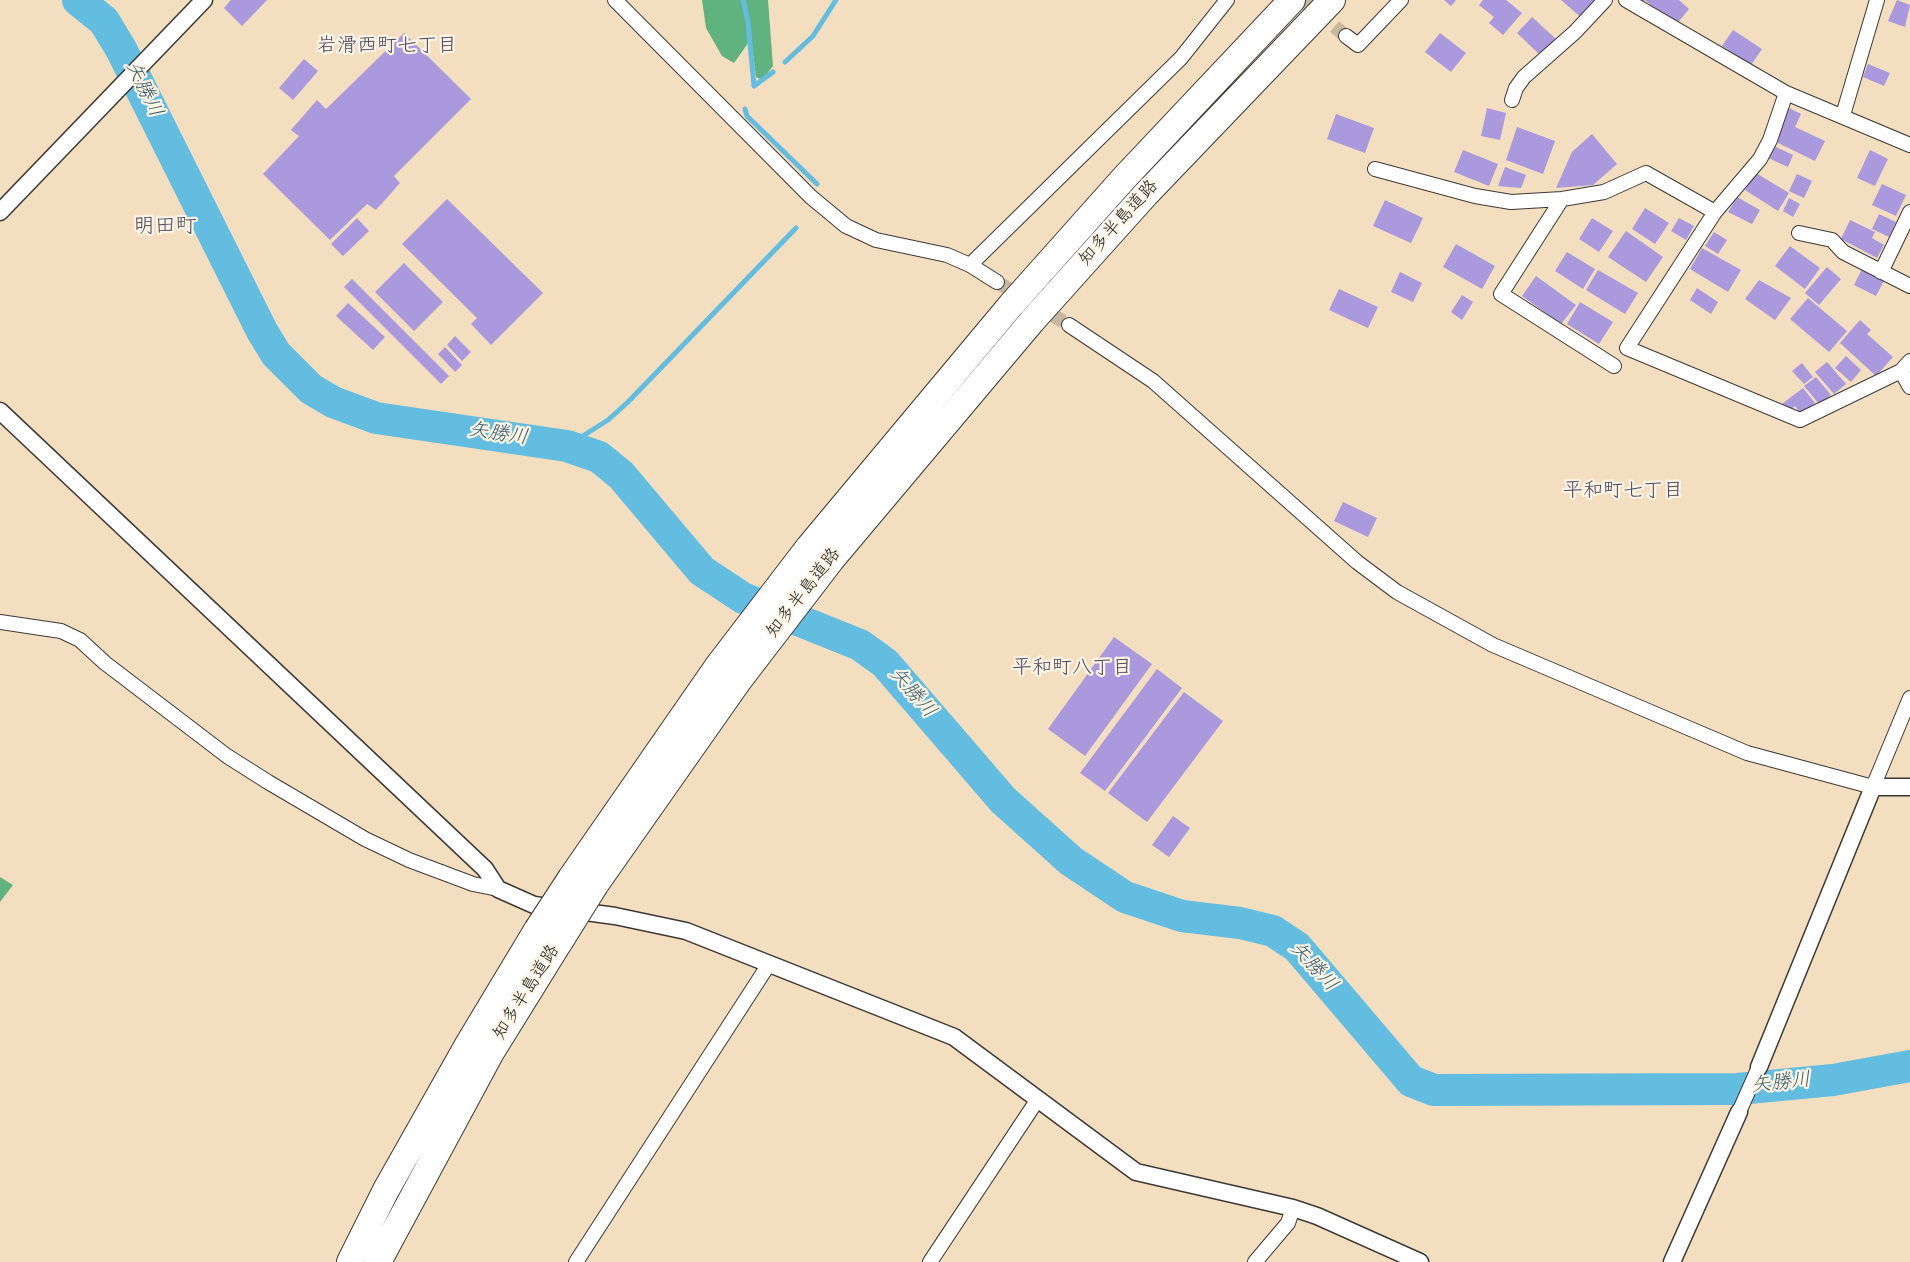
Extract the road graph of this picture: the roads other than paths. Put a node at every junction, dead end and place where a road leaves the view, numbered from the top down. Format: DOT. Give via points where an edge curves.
graph roads {
  1 [pos="204,0"];
  2 [pos="615,0"];
  3 [pos="1227,0"];
  4 [pos="1271,0"];
  5 [pos="1292,0"];
  6 [pos="1332,0"];
  7 [pos="1401,0"];
  8 [pos="1605,0"];
  9 [pos="1626,0"];
  10 [pos="1877,0"];
  11 [pos="1346,36"];
  12 [pos="1228,65"];
  13 [pos="1786,93"];
  14 [pos="1512,100"];
  15 [pos="1843,115"];
  16 [pos="1910,145"];
  17 [pos="1375,169"];
  18 [pos="1562,199"];
  19 [pos="0,212"];
  20 [pos="1714,212"];
  21 [pos="1910,212"];
  22 [pos="1799,233"];
  23 [pos="970,265"];
  24 [pos="1881,272"];
  25 [pos="997,282"];
  26 [pos="1910,286"];
  27 [pos="1069,325"];
  28 [pos="1614,366"];
  29 [pos="1906,366"];
  30 [pos="1910,387"];
  31 [pos="0,411"];
  32 [pos="0,622"];
  33 [pos="1910,698"];
  34 [pos="1873,787"];
  35 [pos="1910,787"];
  36 [pos="583,881"];
  37 [pos="498,889"];
  38 [pos="548,936"];
  39 [pos="769,964"];
  40 [pos="1759,1067"];
  41 [pos="1038,1099"];
  42 [pos="1739,1113"];
  43 [pos="1293,1208"];
  44 [pos="350,1262"];
  45 [pos="378,1262"];
  46 [pos="576,1262"];
  47 [pos="930,1262"];
  48 [pos="1255,1262"];
  49 [pos="1420,1262"];
  50 [pos="1672,1262"];
  1 -- 19 [label="street"];
  2 -- 23 [label="street" via="811,197 846,226 876,240 947,255"];
  3 -- 23 [label="street" via="1181,58"];
  4 -- 12 [label="highway" via="1233,39"];
  5 -- 12 [label="highway, 知多半島道路"];
  6 -- 36 [label="highway, 知多半島道路" via="1146,194 1055,296 831,560"];
  7 -- 11 [label="street" via="1358,45"];
  8 -- 14 [label="street" via="1575,33 1524,77"];
  9 -- 13 [label="street"];
  10 -- 15 [label="street"];
  12 -- 36 [label="highway, 知多半島道路" via="1011,305 809,547 717,666"];
  13 -- 15 [label="street"];
  13 -- 20 [label="street" via="1760,159"];
  15 -- 16 [label="street"];
  17 -- 18 [label="street" via="1511,202"];
  18 -- 20 [label="street" via="1604,192 1646,173"];
  18 -- 28 [label="street" via="1501,294"];
  20 -- 29 [label="street" via="1627,348 1800,420"];
  21 -- 24 [label="street"];
  22 -- 24 [label="street" via="1832,240 1843,252"];
  23 -- 25 [label="street"];
  24 -- 26 [label="street"];
  27 -- 34 [label="street" via="1153,381 1357,562 1397,592 1463,630 1747,753"];
  29 -- 30 [label="street"];
  31 -- 37 [label="street" via="485,869"];
  32 -- 37 [label="street" via="61,631 80,640 227,756 268,782 365,839 452,876"];
  33 -- 34 [label="street"];
  34 -- 35 [label="street"];
  34 -- 40 [label="street"];
  36 -- 38 [label="highway, 知多半島道路, bridge"];
  37 -- 39 [label="street" via="534,905 686,931"];
  38 -- 44 [label="highway, 知多半島道路" via="419,1131"];
  38 -- 45 [label="highway, 知多半島道路" via="490,1054"];
  39 -- 41 [label="street" via="954,1037"];
  39 -- 46 [label="street"];
  40 -- 42 [label="street"];
  41 -- 43 [label="street" via="1136,1172"];
  41 -- 47 [label="street"];
  42 -- 50 [label="street"];
  43 -- 48 [label="street" via="1288,1223"];
  43 -- 49 [label="street"];
}
